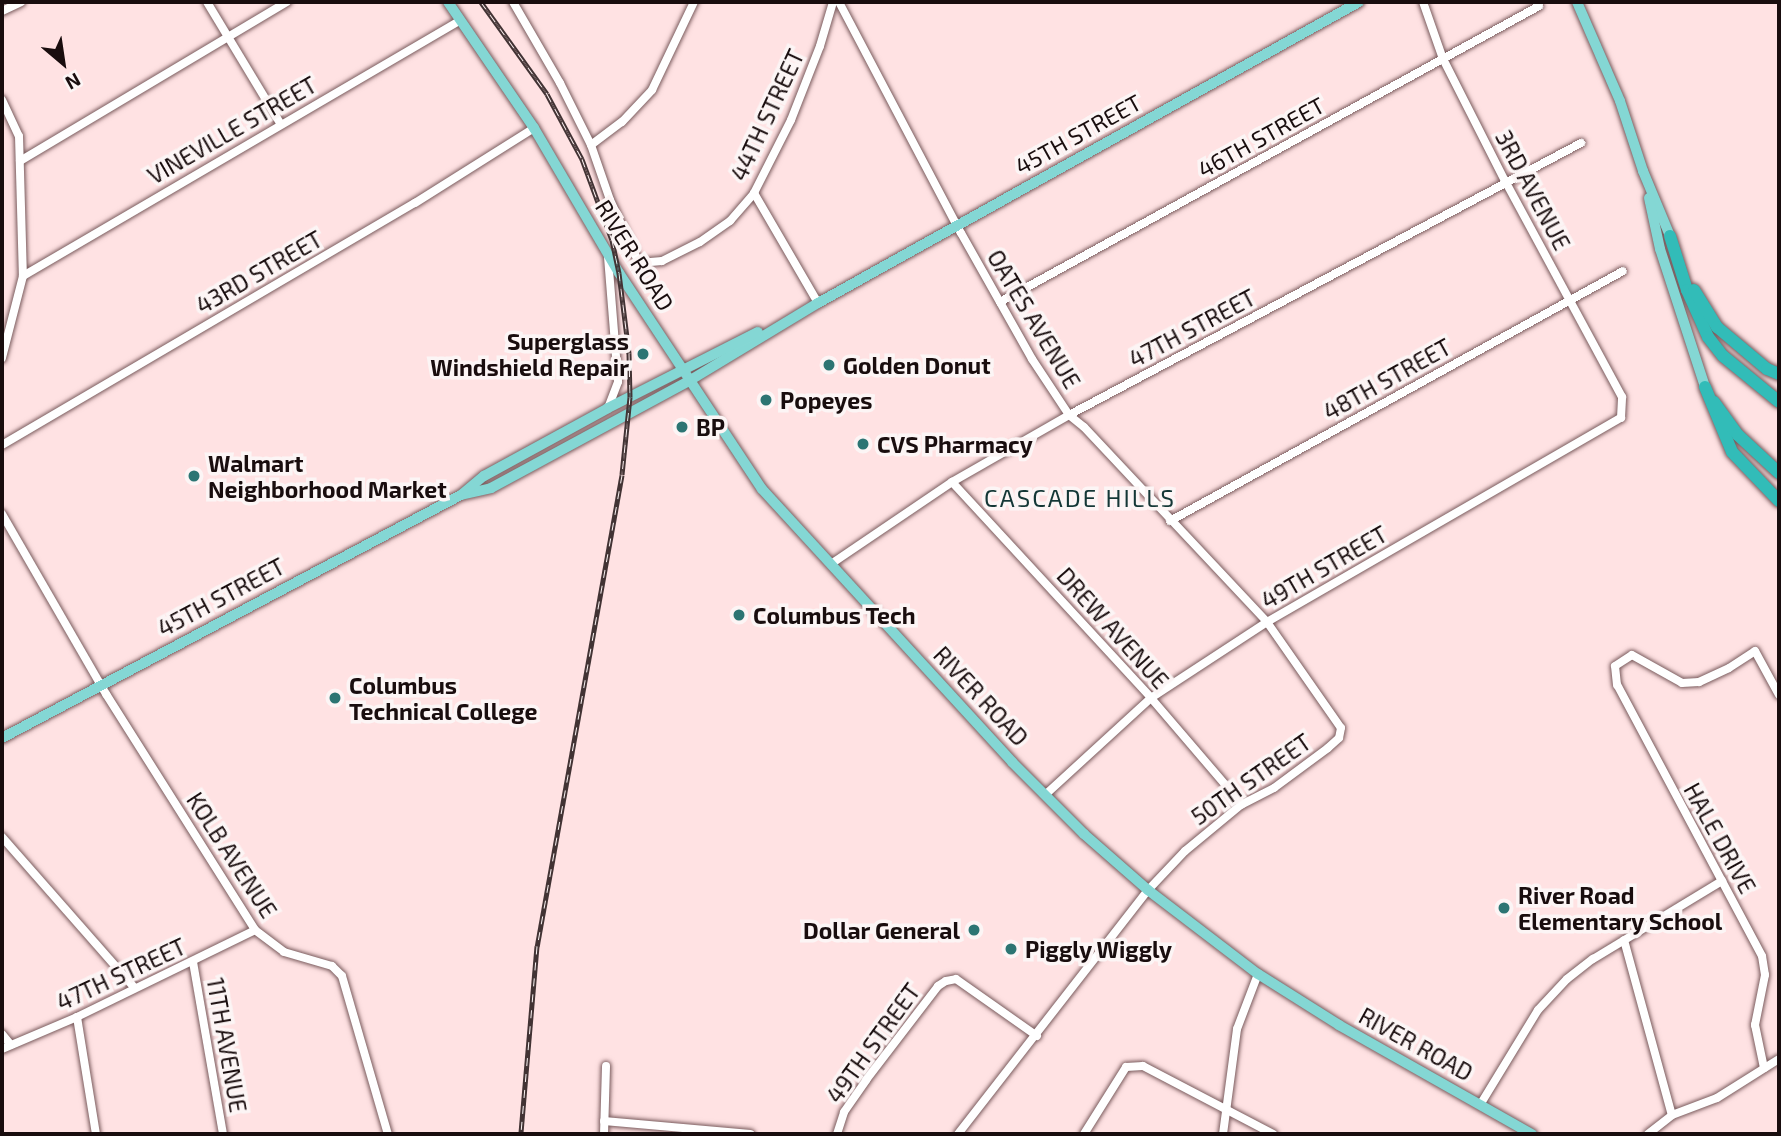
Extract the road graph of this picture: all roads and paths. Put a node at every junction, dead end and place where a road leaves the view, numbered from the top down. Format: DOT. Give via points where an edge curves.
graph roads {
  1 [pos="22,2"];
  2 [pos="207,2"];
  3 [pos="287,2"];
  4 [pos="448,2"];
  5 [pos="513,2"];
  6 [pos="694,2"];
  7 [pos="833,2"];
  8 [pos="839,2"];
  9 [pos="1359,2"];
  10 [pos="1423,2"];
  11 [pos="1577,2"];
  12 [pos="1539,6"];
  13 [pos="2,11"];
  14 [pos="461,20"];
  15 [pos="229,37"];
  16 [pos="1443,59"];
  17 [pos="2,100"];
  18 [pos="280,123"];
  19 [pos="534,128"];
  20 [pos="1581,143"];
  21 [pos="591,145"];
  22 [pos="20,161"];
  23 [pos="1643,171"];
  24 [pos="1505,181"];
  25 [pos="754,193"];
  26 [pos="957,225"];
  27 [pos="1670,236"];
  28 [pos="607,250"];
  29 [pos="1623,271"];
  30 [pos="23,276"];
  31 [pos="1571,300"];
  32 [pos="1000,302"];
  33 [pos="818,303"];
  34 [pos="2,358"];
  35 [pos="682,369"];
  36 [pos="1779,374"];
  37 [pos="689,381"];
  38 [pos="1704,387"];
  39 [pos="1619,391"];
  40 [pos="1779,402"];
  41 [pos="608,408"];
  42 [pos="1069,415"];
  43 [pos="2,445"];
  44 [pos="1779,473"];
  45 [pos="952,482"];
  46 [pos="461,495"];
  47 [pos="1779,501"];
  48 [pos="2,513"];
  49 [pos="1170,521"];
  50 [pos="831,564"];
  51 [pos="1267,622"];
  52 [pos="100,684"];
  53 [pos="1779,695"];
  54 [pos="1151,698"];
  55 [pos="1332,714"];
  56 [pos="2,738"];
  57 [pos="1045,795"];
  58 [pos="1242,804"];
  59 [pos="2,837"];
  60 [pos="1722,881"];
  61 [pos="1148,890"];
  62 [pos="255,930"];
  63 [pos="1624,940"];
  64 [pos="193,962"];
  65 [pos="1258,974"];
  66 [pos="134,987"];
  67 [pos="77,1017"];
  68 [pos="2,1034"];
  69 [pos="1037,1035"];
  70 [pos="6,1047"];
  71 [pos="1779,1059"];
  72 [pos="606,1066"];
  73 [pos="1764,1068"];
  74 [pos="1480,1105"];
  75 [pos="1226,1108"];
  76 [pos="1672,1115"];
  77 [pos="604,1121"];
  78 [pos="717,1133"];
  79 [pos="96,1134"];
  80 [pos="223,1134"];
  81 [pos="388,1134"];
  82 [pos="604,1134"];
  83 [pos="750,1134"];
  84 [pos="837,1134"];
  85 [pos="958,1134"];
  86 [pos="1084,1134"];
  87 [pos="1223,1134"];
  88 [pos="1273,1134"];
  89 [pos="1532,1134"];
  90 [pos="1648,1134"];
  1 -- 13 [label="street"];
  2 -- 15 [label="street"];
  3 -- 15 [label="street"];
  4 -- 14 [label="main road, RIVER ROAD"];
  5 -- 21 [label="street"];
  6 -- 21 [label="street" via="652,90 622,122"];
  7 -- 25 [label="street, 44TH STREET" via="791,120"];
  8 -- 26 [label="street, OATES AVENUE"];
  9 -- 26 [label="main road, 45TH STREET"];
  10 -- 16 [label="street, 3RD AVENUE"];
  11 -- 23 [label="main road" via="1620,101"];
  12 -- 16 [label="street, 46TH STREET"];
  14 -- 18 [label="street, VINEVILLE STREET"];
  14 -- 19 [label="main road, RIVER ROAD"];
  15 -- 18 [label="street"];
  15 -- 22 [label="street"];
  16 -- 24 [label="street, 3RD AVENUE"];
  16 -- 32 [label="street, 46TH STREET"];
  17 -- 22 [label="street" via="19,136"];
  18 -- 30 [label="street, VINEVILLE STREET"];
  19 -- 28 [label="main road, RIVER ROAD"];
  19 -- 43 [label="street, 43RD STREET" via="415,203"];
  20 -- 24 [label="street, 47TH STREET"];
  21 -- 25 [label="street, 44TH STREET" via="639,263 662,261 700,242 730,221"];
  22 -- 30 [label="street"];
  23 -- 27 [label="main road"];
  23 -- 38 [label="main road" via="1660,249"];
  24 -- 31 [label="street, 3RD AVENUE"];
  24 -- 42 [label="street, 47TH STREET"];
  25 -- 33 [label="street"];
  26 -- 32 [label="street, OATES AVENUE"];
  26 -- 33 [label="main road, 45TH STREET"];
  27 -- 36 [label="highway" via="1691,286 1717,327"];
  27 -- 40 [label="highway" via="1686,290 1708,337 1723,356"];
  28 -- 35 [label="main road, RIVER ROAD"];
  28 -- 41 [label="street" via="618,382"];
  29 -- 31 [label="street, 48TH STREET"];
  30 -- 34 [label="street"];
  31 -- 39 [label="street, 3RD AVENUE"];
  31 -- 49 [label="street, 48TH STREET"];
  32 -- 42 [label="street, OATES AVENUE"];
  33 -- 35 [label="main road, 45TH STREET"];
  33 -- 37 [label="main road, 45TH STREET"];
  35 -- 37 [label="main road, RIVER ROAD"];
  35 -- 41 [label="main road, 45TH STREET"];
  37 -- 46 [label="main road, 45TH STREET" via="491,488"];
  37 -- 50 [label="main road, RIVER ROAD" via="762,489"];
  38 -- 44 [label="highway" via="1738,435"];
  38 -- 47 [label="highway" via="1732,452"];
  39 -- 51 [label="street, 49TH STREET" via="1621,418 1607,429"];
  41 -- 46 [label="main road, 45TH STREET" via="484,476"];
  42 -- 45 [label="street, 47TH STREET"];
  42 -- 49 [label="street, OATES AVENUE"];
  45 -- 50 [label="street, 47TH STREET"];
  45 -- 54 [label="street, DREW AVENUE"];
  46 -- 52 [label="main road, 45TH STREET"];
  48 -- 52 [label="street, KOLB AVENUE"];
  49 -- 51 [label="street, OATES AVENUE"];
  50 -- 57 [label="main road, RIVER ROAD"];
  51 -- 54 [label="street, 49TH STREET"];
  51 -- 55 [label="street, OATES AVENUE"];
  52 -- 56 [label="main road, 45TH STREET"];
  52 -- 62 [label="street, KOLB AVENUE"];
  53 -- 60 [label="street, HALE DRIVE" via="1755,651 1699,682 1682,683 1632,655 1615,666 1617,685"];
  54 -- 57 [label="street, 49TH STREET"];
  54 -- 58 [label="street, DREW AVENUE"];
  55 -- 58 [label="street, 50TH STREET" via="1341,727 1339,738 1274,788"];
  57 -- 61 [label="main road, RIVER ROAD"];
  58 -- 61 [label="street, 50TH STREET" via="1185,850"];
  59 -- 66 [label="street"];
  60 -- 63 [label="street"];
  60 -- 73 [label="street, HALE DRIVE" via="1762,956 1765,975 1755,1025"];
  61 -- 65 [label="main road, RIVER ROAD"];
  61 -- 69 [label="street, 50TH STREET"];
  62 -- 64 [label="street, 47TH STREET"];
  62 -- 81 [label="street, KOLB AVENUE" via="284,952 332,966 342,976"];
  63 -- 74 [label="street" via="1567,979 1538,1010"];
  63 -- 76 [label="street"];
  64 -- 66 [label="street, 47TH STREET"];
  64 -- 80 [label="street, 11TH AVENUE"];
  65 -- 74 [label="main road, RIVER ROAD"];
  65 -- 75 [label="street" via="1237,1029"];
  66 -- 67 [label="street, 47TH STREET"];
  67 -- 70 [label="street, 47TH STREET"];
  67 -- 79 [label="street"];
  68 -- 70 [label="street"];
  69 -- 84 [label="street, 49TH STREET" via="956,979 938,986 844,1112"];
  69 -- 85 [label="street, 50TH STREET"];
  71 -- 73 [label="street"];
  72 -- 77 [label="street"];
  73 -- 76 [label="street" via="1717,1098"];
  74 -- 89 [label="main road, RIVER ROAD"];
  75 -- 86 [label="street" via="1143,1066 1126,1067"];
  75 -- 87 [label="street"];
  75 -- 88 [label="street"];
  76 -- 90 [label="street"];
  77 -- 78 [label="street"];
  77 -- 82 [label="street"];
  78 -- 83 [label="street"];
}
